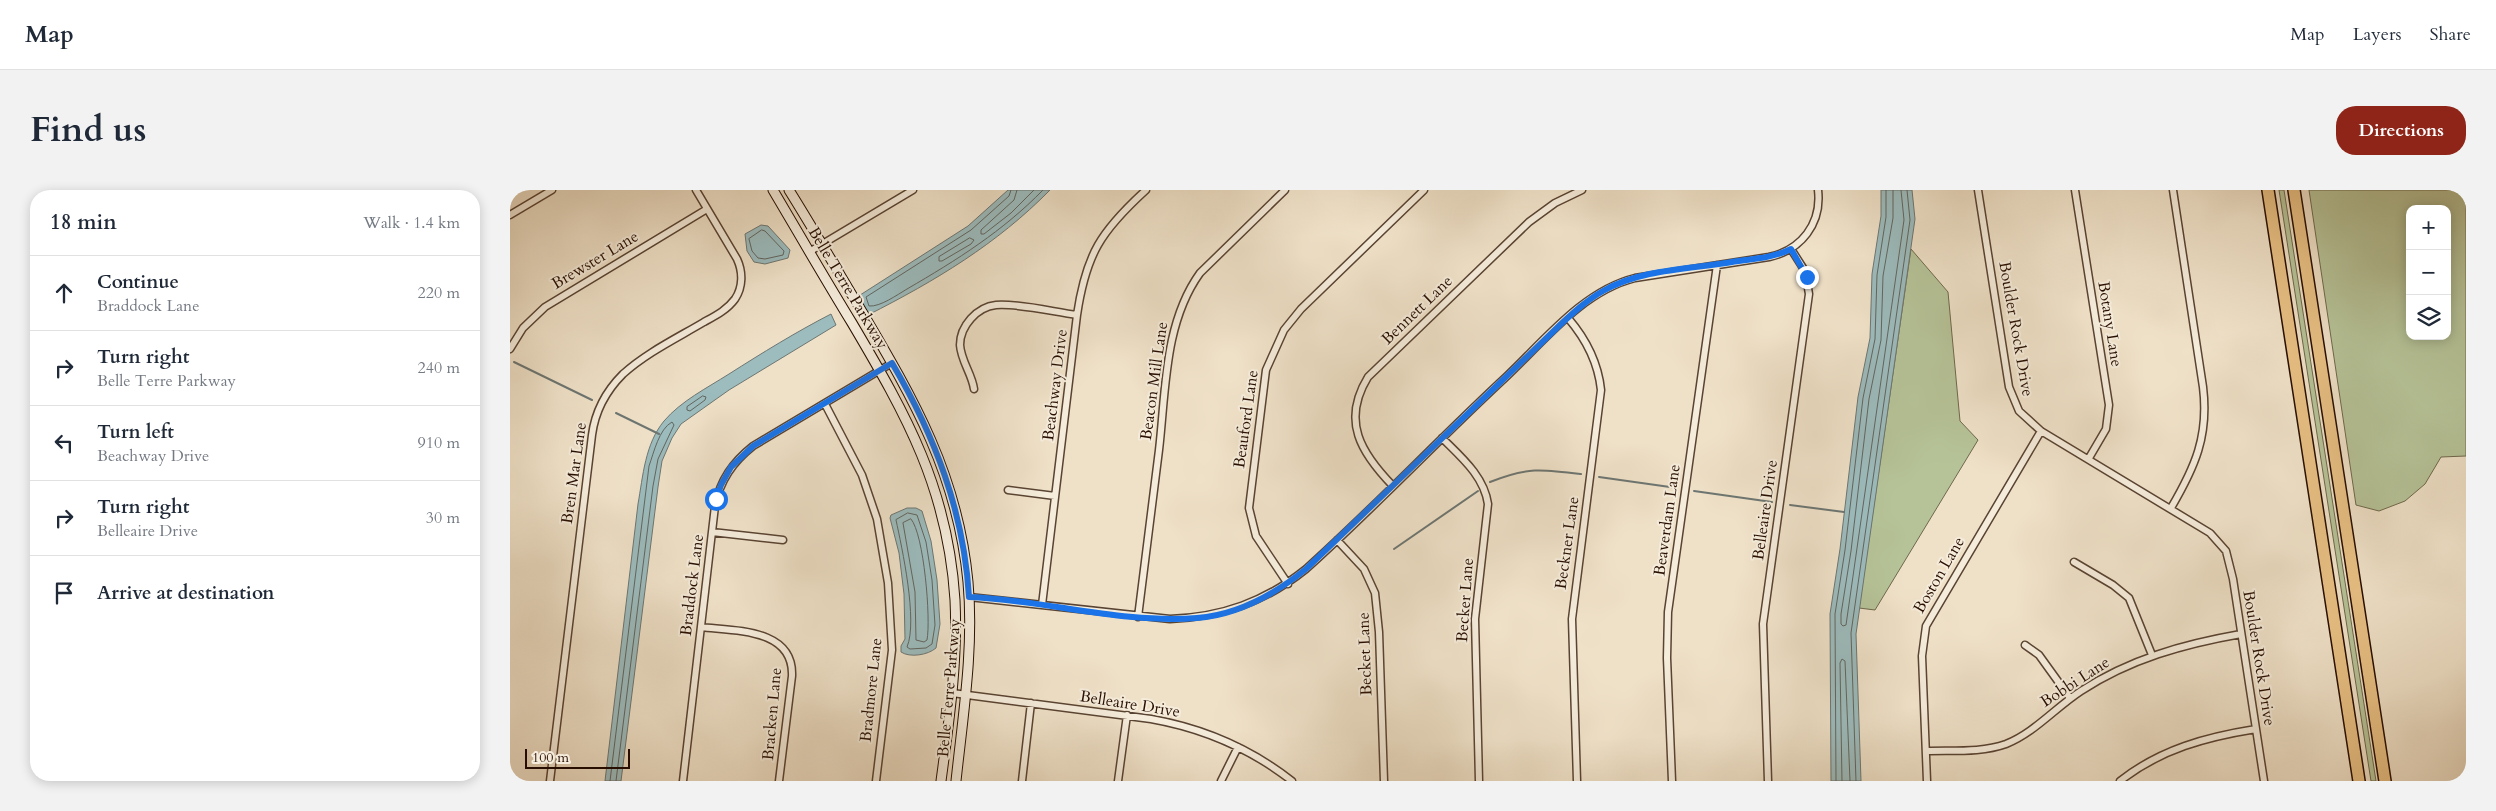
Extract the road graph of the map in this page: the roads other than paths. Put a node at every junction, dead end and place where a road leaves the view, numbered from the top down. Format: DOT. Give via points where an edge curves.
graph roads {
  1 [pos="552,190"];
  2 [pos="696,190"];
  3 [pos="773,190"];
  4 [pos="790,190"];
  5 [pos="913,190"];
  6 [pos="1146,190"];
  7 [pos="1285,190"];
  8 [pos="1424,190"];
  9 [pos="1582,190"];
  10 [pos="1818,190"];
  11 [pos="1978,190"];
  12 [pos="2075,190"];
  13 [pos="2173,190"];
  14 [pos="2268,190"];
  15 [pos="2294,190"];
  16 [pos="707,209"];
  17 [pos="510,216"];
  18 [pos="822,244"];
  19 [pos="1791,249"];
  20 [pos="809,252"];
  21 [pos="1717,265"];
  22 [pos="1077,315"];
  23 [pos="1568,318"];
  24 [pos="510,349"];
  25 [pos="892,363"];
  26 [pos="880,371"];
  27 [pos="974,389"];
  28 [pos="825,404"];
  29 [pos="2042,431"];
  30 [pos="1442,438"];
  31 [pos="2089,458"];
  32 [pos="1393,486"];
  33 [pos="1008,490"];
  34 [pos="1055,496"];
  35 [pos="2171,508"];
  36 [pos="712,532"];
  37 [pos="783,540"];
  38 [pos="1337,540"];
  39 [pos="2074,562"];
  40 [pos="1288,584"];
  41 [pos="969,597"];
  42 [pos="1042,605"];
  43 [pos="1138,617"];
  44 [pos="701,627"];
  45 [pos="2241,634"];
  46 [pos="2026,645"];
  47 [pos="2152,655"];
  48 [pos="952,693"];
  49 [pos="966,695"];
  50 [pos="2070,698"];
  51 [pos="1031,704"];
  52 [pos="1127,716"];
  53 [pos="2256,729"];
  54 [pos="1238,747"];
  55 [pos="1926,751"];
  56 [pos="550,781"];
  57 [pos="683,781"];
  58 [pos="779,781"];
  59 [pos="876,781"];
  60 [pos="941,781"];
  61 [pos="956,781"];
  62 [pos="1022,781"];
  63 [pos="1118,781"];
  64 [pos="1222,781"];
  65 [pos="1292,781"];
  66 [pos="1384,781"];
  67 [pos="1480,781"];
  68 [pos="1576,781"];
  69 [pos="1672,781"];
  70 [pos="1768,781"];
  71 [pos="1927,781"];
  72 [pos="2120,781"];
  73 [pos="2264,781"];
  74 [pos="2359,781"];
  75 [pos="2385,781"];
  1 -- 17 [label="street"];
  2 -- 16 [label="street, Bren Mar Lane"];
  3 -- 20 [label="main road, Belle Terre Parkway"];
  4 -- 18 [label="main road, Belle Terre Parkway"];
  5 -- 18 [label="street"];
  6 -- 22 [label="street, Beachway Drive" via="1117,217 1098,245 1084,274"];
  7 -- 43 [label="street, Beacon Mill Lane" via="1200,273 1176,320"];
  8 -- 40 [label="street, Beauford Lane" via="1306,303 1284,330 1270,357 1260,406 1250,518 1261,545"];
  9 -- 32 [label="street, Bennett Lane" via="1534,218 1368,377 1356,408 1358,435 1366,454"];
  10 -- 19 [label="street" via="1818,210 1812,226"];
  11 -- 29 [label="street, Boulder Rock Drive" via="2010,394 2022,416"];
  12 -- 31 [label="street, Botany Lane" via="2109,405 2106,429"];
  13 -- 35 [label="street" via="2205,415 2196,462"];
  14 -- 74 [label="highway"];
  15 -- 75 [label="highway"];
  16 -- 24 [label="street, Brewster Lane" via="545,307 523,328"];
  16 -- 56 [label="street, Bren Mar Lane" via="741,271 735,299 722,311 628,370 610,390 596,416"];
  18 -- 20 [label="street"];
  18 -- 25 [label="main road, Belle Terre Parkway"];
  19 -- 21 [label="street"];
  19 -- 70 [label="street, Belleaire Drive" via="1807,277 1809,294 1763,624"];
  20 -- 26 [label="main road, Belle Terre Parkway"];
  21 -- 23 [label="street" via="1620,282 1590,299"];
  21 -- 69 [label="street, Beaverdam Lane" via="1668,612"];
  22 -- 27 [label="street" via="1001,305 978,313 966,324 960,341"];
  22 -- 34 [label="street, Beachway Drive"];
  23 -- 30 [label="street"];
  23 -- 68 [label="street, Beckner Lane" via="1592,354 1601,396 1572,612"];
  25 -- 26 [label="street, Braddock Lane"];
  25 -- 41 [label="main road, Belle Terre Parkway" via="924,420 948,482 963,545"];
  26 -- 28 [label="street, Braddock Lane"];
  26 -- 48 [label="main road, Belle Terre Parkway" via="921,450 946,531 956,617"];
  28 -- 36 [label="street, Braddock Lane" via="753,446 735,462 718,492"];
  28 -- 59 [label="street, Bradmore Lane" via="862,475 877,518 888,583 892,650"];
  29 -- 31 [label="street, Boulder Rock Drive"];
  29 -- 55 [label="street, Boston Lane" via="1926,626 1922,656"];
  30 -- 32 [label="street"];
  30 -- 67 [label="street, Becker Lane" via="1476,474 1487,500 1475,619"];
  31 -- 35 [label="street, Boulder Rock Drive"];
  32 -- 38 [label="street"];
  33 -- 34 [label="street"];
  34 -- 42 [label="street, Beachway Drive"];
  35 -- 45 [label="street, Boulder Rock Drive" via="2210,533 2224,547 2232,572"];
  36 -- 37 [label="street"];
  36 -- 44 [label="street, Braddock Lane"];
  38 -- 40 [label="street"];
  38 -- 66 [label="street, Becket Lane" via="1364,569 1375,593"];
  39 -- 47 [label="street" via="2129,598"];
  40 -- 43 [label="street" via="1257,601 1223,613 1198,618"];
  41 -- 42 [label="street"];
  41 -- 49 [label="main road, Belle Terre Parkway"];
  42 -- 43 [label="street"];
  44 -- 57 [label="street, Braddock Lane"];
  44 -- 58 [label="street, Bracken Lane" via="768,637 779,643 787,654 792,676"];
  45 -- 47 [label="street, Bobbi Lane" via="2195,642"];
  45 -- 53 [label="street, Boulder Rock Drive"];
  46 -- 50 [label="street" via="2038,655"];
  47 -- 50 [label="street, Bobbi Lane" via="2107,675"];
  48 -- 49 [label="street, Belleaire Drive"];
  48 -- 60 [label="main road, Belle Terre Parkway"];
  49 -- 51 [label="street, Belleaire Drive"];
  49 -- 61 [label="main road, Belle Terre Parkway"];
  50 -- 55 [label="street, Bobbi Lane" via="2027,733 2007,743 1988,748"];
  51 -- 52 [label="street, Belleaire Drive"];
  51 -- 62 [label="street"];
  52 -- 54 [label="street, Belleaire Drive" via="1188,727"];
  52 -- 63 [label="street"];
  53 -- 72 [label="street" via="2213,736 2173,749"];
  53 -- 73 [label="street, Boulder Rock Drive"];
  54 -- 64 [label="street"];
  54 -- 65 [label="street, Belleaire Drive"];
  55 -- 71 [label="street, Boston Lane"];
}
